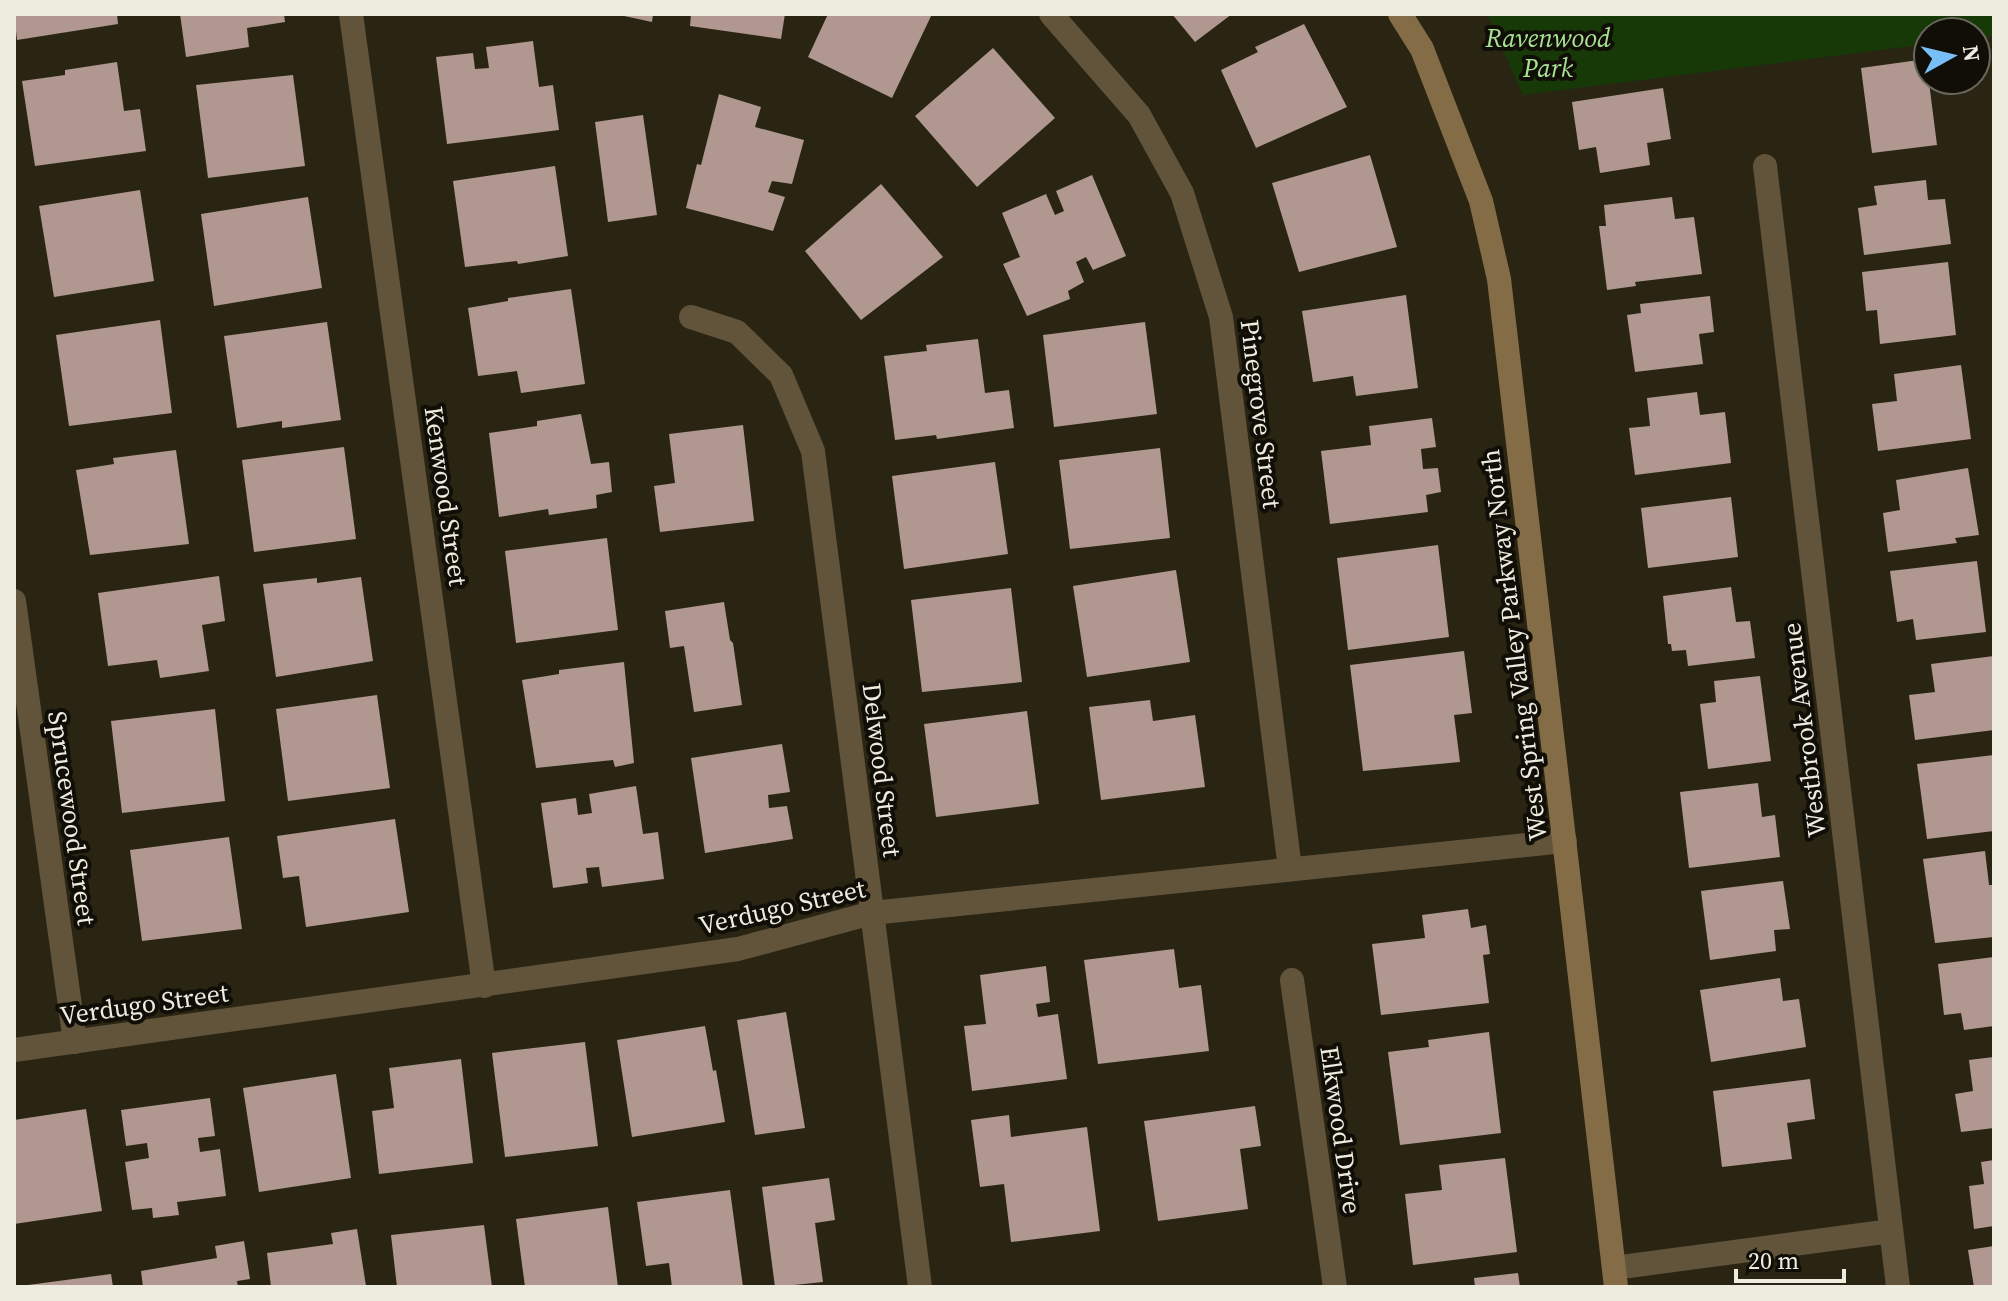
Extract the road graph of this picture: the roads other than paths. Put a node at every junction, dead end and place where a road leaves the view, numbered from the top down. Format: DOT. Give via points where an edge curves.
graph roads {
  1 [pos="351,14"];
  2 [pos="1051,14"];
  3 [pos="1400,14"];
  4 [pos="1765,166"];
  5 [pos="691,317"];
  6 [pos="14,601"];
  7 [pos="1565,841"];
  8 [pos="1290,869"];
  9 [pos="872,913"];
  10 [pos="1292,980"];
  11 [pos="484,986"];
  12 [pos="75,1042"];
  13 [pos="14,1050"];
  14 [pos="1891,1231"];
  15 [pos="1615,1278"];
  16 [pos="920,1287"];
  17 [pos="1335,1287"];
  18 [pos="1898,1287"];
  1 -- 11 [label="street, Kenwood Street"];
  2 -- 8 [label="street, Pinegrove Street" via="1139,115 1182,193 1221,317"];
  3 -- 7 [label="street, West Spring Valley Parkway North" via="1422,49 1481,201 1499,279"];
  4 -- 14 [label="street, Westbrook Avenue"];
  5 -- 9 [label="street, Delwood Street" via="737,332 781,375 813,451"];
  6 -- 12 [label="street, Sprucewood Street"];
  7 -- 8 [label="street, Verdugo Street"];
  7 -- 15 [label="street, West Spring Valley Parkway North"];
  8 -- 9 [label="street, Verdugo Street"];
  9 -- 11 [label="street, Verdugo Street" via="738,949"];
  9 -- 16 [label="street, Delwood Street"];
  10 -- 17 [label="street, Elkwood Drive"];
  11 -- 12 [label="street, Verdugo Street"];
  12 -- 13 [label="street, Verdugo Street"];
  14 -- 15 [label="street"];
  14 -- 18 [label="street, Westbrook Avenue"];
}
